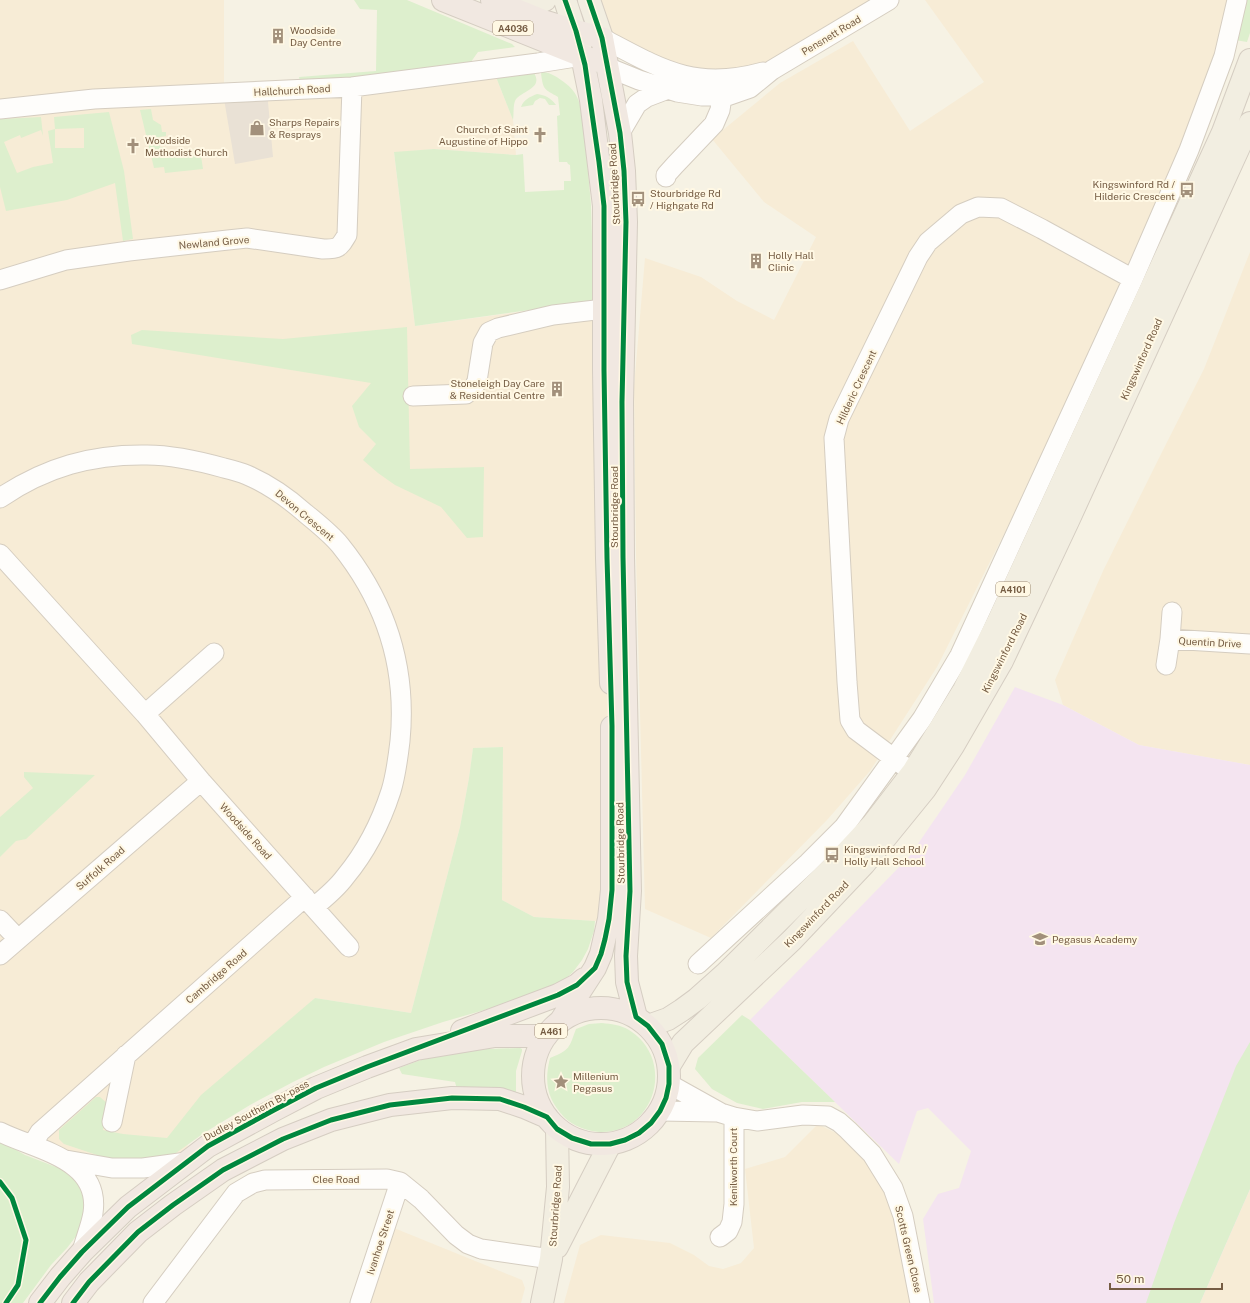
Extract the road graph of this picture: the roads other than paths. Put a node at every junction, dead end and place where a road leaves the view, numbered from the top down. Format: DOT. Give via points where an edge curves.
graph roads {
  1 [pos="443,0"];
  2 [pos="545,0"];
  3 [pos="565,0"];
  4 [pos="589,0"];
  5 [pos="889,0"];
  6 [pos="1237,0"];
  7 [pos="501,3"];
  8 [pos="576,32"];
  9 [pos="602,38"];
  10 [pos="582,56"];
  11 [pos="1250,60"];
  12 [pos="607,67"];
  13 [pos="352,87"];
  14 [pos="723,88"];
  15 [pos="668,89"];
  16 [pos="0,109"];
  17 [pos="1250,122"];
  18 [pos="620,132"];
  19 [pos="670,167"];
  20 [pos="1133,279"];
  21 [pos="0,280"];
  22 [pos="604,309"];
  23 [pos="413,396"];
  24 [pos="0,498"];
  25 [pos="2,560"];
  26 [pos="1172,612"];
  27 [pos="1170,639"];
  28 [pos="1250,644"];
  29 [pos="214,653"];
  30 [pos="1166,665"];
  31 [pos="144,714"];
  32 [pos="894,759"];
  33 [pos="913,772"];
  34 [pos="201,781"];
  35 [pos="808,863"];
  36 [pos="310,902"];
  37 [pos="0,920"];
  38 [pos="778,921"];
  39 [pos="18,939"];
  40 [pos="349,947"];
  41 [pos="0,955"];
  42 [pos="698,964"];
  43 [pos="595,968"];
  44 [pos="642,1022"];
  45 [pos="553,1029"];
  46 [pos="416,1049"];
  47 [pos="126,1055"];
  48 [pos="669,1075"];
  49 [pos="660,1111"];
  50 [pos="727,1115"];
  51 [pos="112,1122"];
  52 [pos="552,1123"];
  53 [pos="0,1132"];
  54 [pos="610,1144"];
  55 [pos="32,1145"];
  56 [pos="65,1160"];
  57 [pos="187,1162"];
  58 [pos="400,1182"];
  59 [pos="720,1237"];
  60 [pos="82,1252"];
  61 [pos="551,1259"];
  62 [pos="40,1303"];
  63 [pos="73,1303"];
  64 [pos="153,1303"];
  65 [pos="360,1303"];
  66 [pos="542,1303"];
  67 [pos="920,1303"];
  1 -- 10 [label="highway, A4036"];
  2 -- 7 [label="main road" via="529,7"];
  3 -- 8 [label="main road, Stourbridge Road / A461"];
  4 -- 9 [label="main road, Stourbridge Road"];
  5 -- 14 [label="street, Pensnett Road" via="772,70 750,88 728,96"];
  6 -- 20 [label="street, Kingswinford Road" via="1224,56 1192,143"];
  7 -- 8 [label="highway, A4036"];
  8 -- 9 [label="highway, A4036"];
  8 -- 10 [label="main road, Stourbridge Road / A461"];
  9 -- 12 [label="highway, Stourbridge Road"];
  9 -- 14 [label="street, Pensnett Road" via="654,66"];
  10 -- 12 [label="highway, A4036"];
  10 -- 13 [label="street, Hallchurch Road"];
  10 -- 22 [label="highway, Stourbridge Road / A461" via="591,100 604,206"];
  11 -- 33 [label="main road, Kingswinford Road / A4101" via="1223,132 998,622 964,690"];
  12 -- 15 [label="street, Pensnett Road"];
  12 -- 18 [label="highway, Stourbridge Road"];
  13 -- 16 [label="street, Hallchurch Road" via="94,99"];
  13 -- 21 [label="street, Newland Grove" via="347,235 340,246 323,249 247,238 66,260"];
  14 -- 15 [label="street, Pensnett Road" via="702,96"];
  14 -- 19 [label="street" via="720,110 714,124"];
  15 -- 18 [label="street" via="637,104"];
  17 -- 48 [label="main road, Kingswinford Road / A4101" via="1002,661 953,746 925,788 864,864 792,940 683,1043"];
  18 -- 44 [label="highway, Stourbridge Road" via="626,222 622,402 630,891 626,956 627,982"];
  20 -- 32 [label="street, Kingswinford Road" via="960,655 922,719"];
  20 -- 32 [label="street, Hilderic Crescent" via="1001,208 978,207 961,214 928,242 918,257 839,419 834,438 850,720 856,730"];
  22 -- 23 [label="street" via="553,315 489,332 483,343 477,381 470,391 466,394"];
  22 -- 43 [label="highway, Stourbridge Road / A461" via="612,726 612,890 605,939"];
  24 -- 36 [label="street, Devon Crescent" via="40,475 68,464 101,457 129,455 186,458 246,474 274,489 295,504 339,544 375,598 386,624 401,686 402,723 391,791 379,822 345,878"];
  25 -- 31 [label="street, Woodside Road"];
  26 -- 27 [label="street, Quentin Drive"];
  27 -- 28 [label="street, Quentin Drive"];
  27 -- 30 [label="street, Quentin Drive"];
  29 -- 31 [label="street"];
  31 -- 34 [label="street, Woodside Road"];
  32 -- 33 [label="street, Hilderic Crescent"];
  32 -- 35 [label="street, Kingswinford Road" via="844,827"];
  33 -- 38 [label="main road, Kingswinford Road / A4101" via="873,824"];
  34 -- 36 [label="street, Woodside Road"];
  34 -- 39 [label="street, Suffolk Road"];
  35 -- 38 [label="street, Kingswinford Road" via="788,897"];
  35 -- 42 [label="street, Kingswinford Road"];
  36 -- 40 [label="street, Woodside Road"];
  36 -- 47 [label="street, Cambridge Road"];
  37 -- 39 [label="street"];
  38 -- 44 [label="main road, Kingswinford Road / A4101" via="697,999 668,1019"];
  39 -- 41 [label="street, Suffolk Road"];
  43 -- 45 [label="highway, Stourbridge Road / A461"];
  43 -- 46 [label="highway, A461" via="577,985 558,995"];
  44 -- 45 [label="highway, A461" via="617,1010 597,1008 579,1013"];
  44 -- 48 [label="highway" via="662,1044"];
  45 -- 46 [label="highway, Dudley Southern By-pass / A461"];
  45 -- 52 [label="highway, A461" via="536,1056 533,1077 536,1098"];
  46 -- 57 [label="highway, Dudley Southern By-pass / A461" via="309,1092 208,1146"];
  47 -- 51 [label="street"];
  47 -- 55 [label="street, Cambridge Road" via="40,1132"];
  48 -- 49 [label="highway" via="666,1098"];
  48 -- 50 [label="street, Scotts Green Close"];
  49 -- 50 [label="street, Scotts Green Close"];
  49 -- 54 [label="highway" via="639,1133"];
  50 -- 59 [label="street, Kenilworth Court" via="734,1204 732,1222 728,1231"];
  50 -- 67 [label="street, Scotts Green Close" via="757,1121 803,1115 828,1116 839,1122 857,1139 872,1154 893,1188 904,1216"];
  52 -- 54 [label="highway" via="572,1138 591,1144"];
  52 -- 61 [label="main road, Stourbridge Road" via="558,1186"];
  52 -- 63 [label="highway" via="524,1107 500,1099 452,1098 390,1105 331,1120 283,1139 223,1170 173,1205 138,1232 89,1282"];
  53 -- 55 [label="street"];
  54 -- 61 [label="main road, Stourbridge Road"];
  55 -- 56 [label="street"];
  56 -- 57 [label="street" via="112,1168 143,1168"];
  56 -- 60 [label="street" via="84,1175 94,1196 93,1214"];
  57 -- 60 [label="highway, Dudley Southern By-pass / A461" via="128,1207"];
  58 -- 61 [label="street" via="468,1244 482,1249"];
  58 -- 64 [label="street, Clee Road" via="387,1179 294,1179 253,1183 236,1193"];
  58 -- 65 [label="street, Ivanhoe Street"];
  60 -- 62 [label="highway, Dudley Southern By-pass / A461"];
  61 -- 66 [label="main road, Stourbridge Road"];
}
